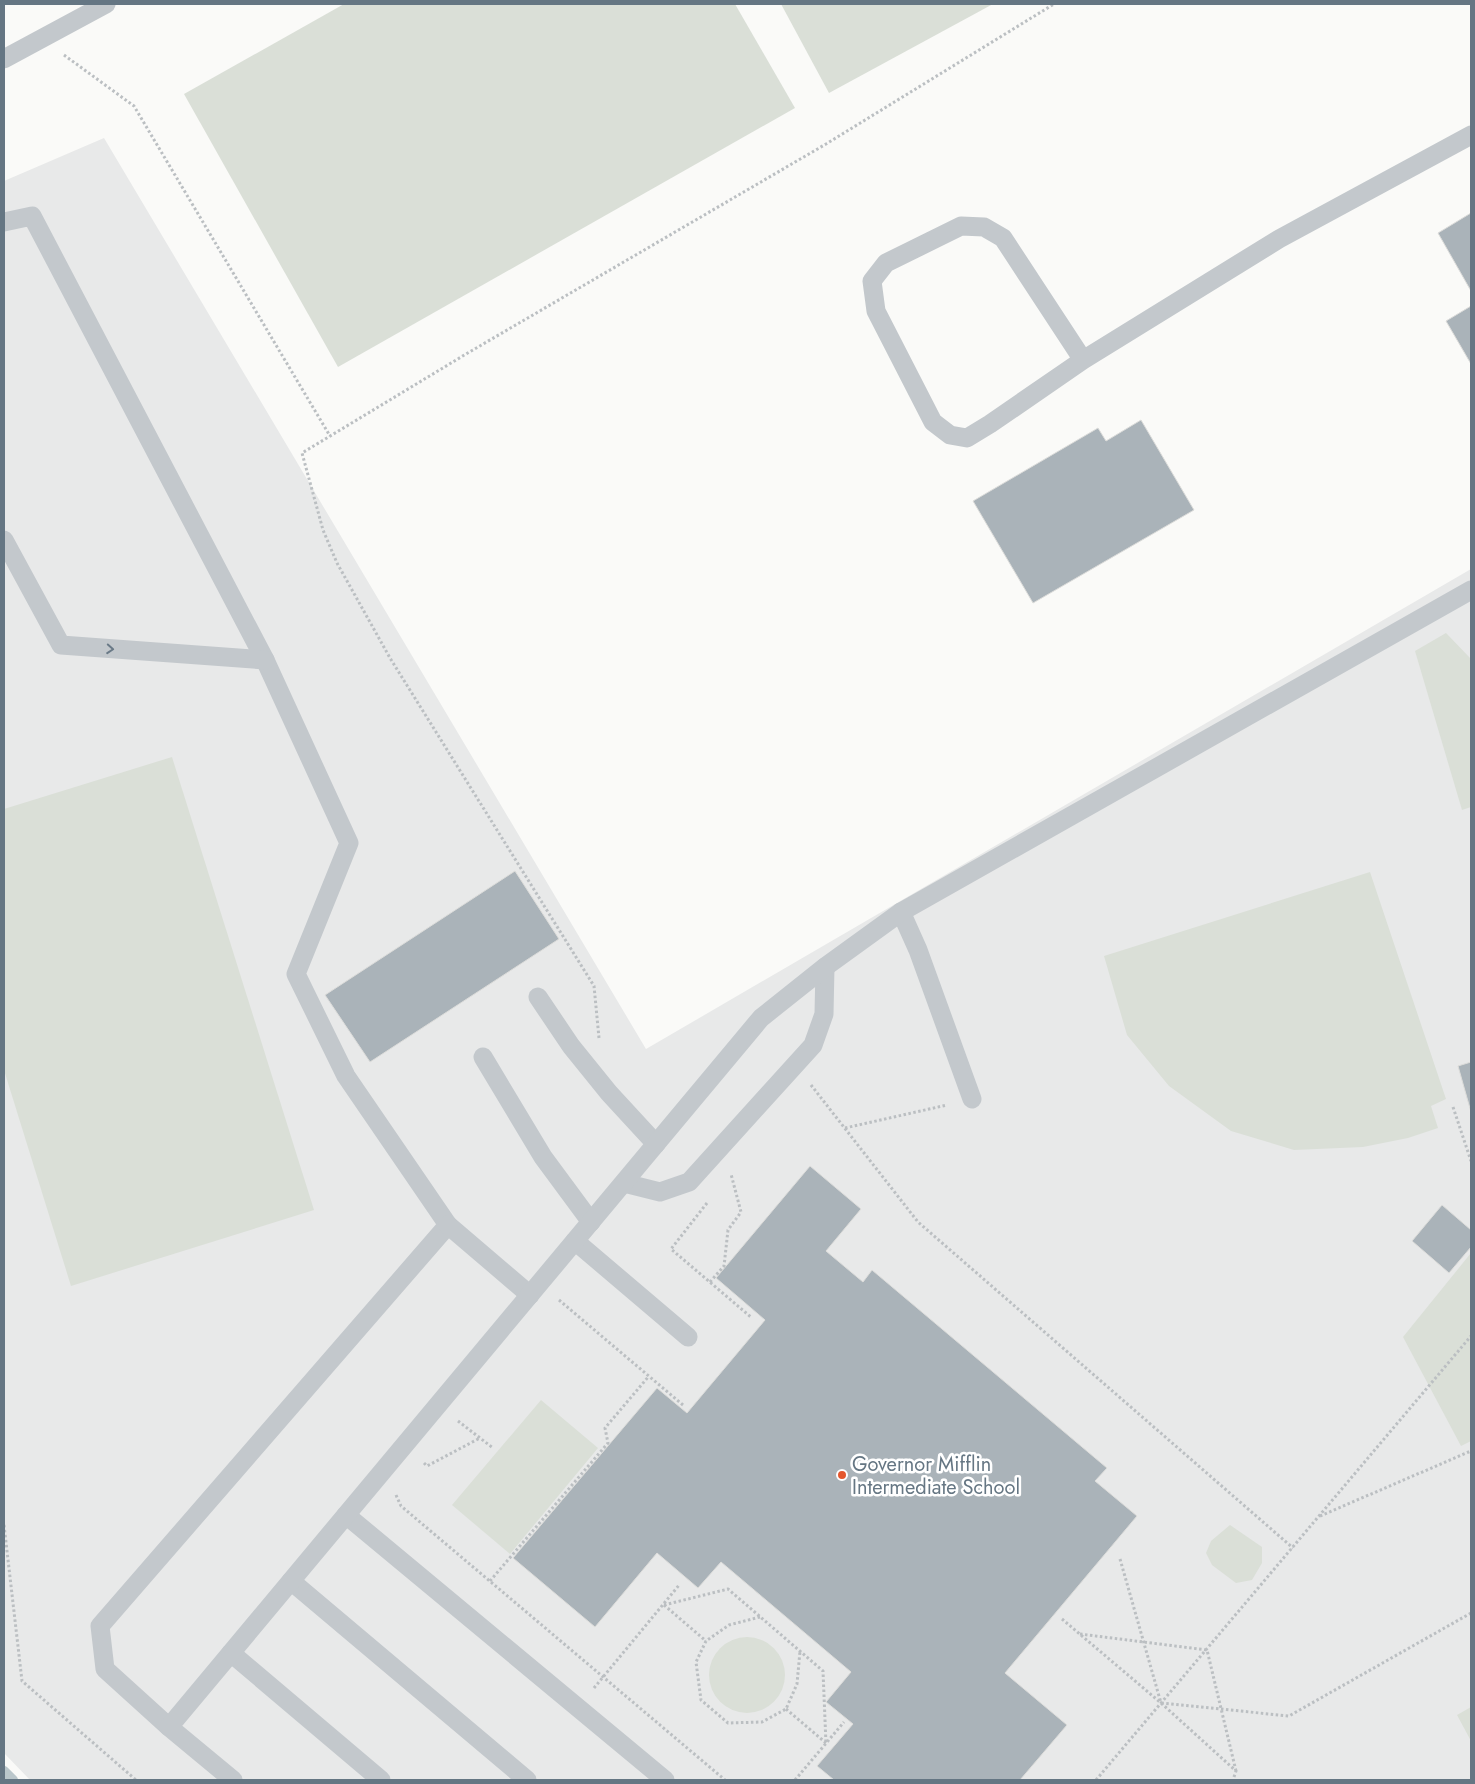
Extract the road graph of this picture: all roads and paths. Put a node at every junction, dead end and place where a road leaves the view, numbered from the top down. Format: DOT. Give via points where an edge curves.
graph roads {
  1 [pos="106,4"];
  2 [pos="1054,4"];
  3 [pos="42,38"];
  4 [pos="4,59"];
  5 [pos="1471,134"];
  6 [pos="4,222"];
  7 [pos="1083,360"];
  8 [pos="330,436"];
  9 [pos="4,540"];
  10 [pos="1471,590"];
  11 [pos="265,660"];
  12 [pos="901,912"];
  13 [pos="825,967"];
  14 [pos="538,997"];
  15 [pos="483,1057"];
  16 [pos="599,1081"];
  17 [pos="804,1090"];
  18 [pos="972,1099"];
  19 [pos="1453,1107"];
  20 [pos="845,1128"];
  21 [pos="656,1144"];
  22 [pos="1471,1160"];
  23 [pos="725,1181"];
  24 [pos="624,1183"];
  25 [pos="713,1196"];
  26 [pos="591,1222"];
  27 [pos="448,1225"];
  28 [pos="575,1241"];
  29 [pos="710,1282"];
  30 [pos="530,1295"];
  31 [pos="554,1295"];
  32 [pos="752,1318"];
  33 [pos="1471,1336"];
  34 [pos="688,1337"];
  35 [pos="649,1376"];
  36 [pos="683,1405"];
  37 [pos="452,1416"];
  38 [pos="480,1438"];
  39 [pos="493,1448"];
  40 [pos="1471,1451"];
  41 [pos="422,1462"];
  42 [pos="395,1492"];
  43 [pos="346,1515"];
  44 [pos="1319,1517"];
  45 [pos="4,1525"];
  46 [pos="1293,1548"];
  47 [pos="1120,1559"];
  48 [pos="291,1581"];
  49 [pos="490,1581"];
  50 [pos="680,1584"];
  51 [pos="664,1605"];
  52 [pos="1471,1613"];
  53 [pos="760,1617"];
  54 [pos="1062,1619"];
  55 [pos="1080,1634"];
  56 [pos="706,1641"];
  57 [pos="1144,1641"];
  58 [pos="1207,1650"];
  59 [pos="800,1651"];
  60 [pos="231,1653"];
  61 [pos="603,1677"];
  62 [pos="1161,1703"];
  63 [pos="578,1707"];
  64 [pos="786,1709"];
  65 [pos="1222,1710"];
  66 [pos="844,1722"];
  67 [pos="169,1727"];
  68 [pos="826,1744"];
  69 [pos="1236,1771"];
  70 [pos="136,1780"];
  71 [pos="233,1780"];
  72 [pos="381,1780"];
  73 [pos="527,1780"];
  74 [pos="665,1780"];
  75 [pos="725,1780"];
  76 [pos="795,1780"];
  77 [pos="1096,1780"];
  78 [pos="1233,1780"];
  1 -- 3 [label="lane"];
  2 -- 8 [label="path" via="826,144"];
  3 -- 4 [label="lane"];
  3 -- 8 [label="path" via="134,106"];
  5 -- 7 [label="lane" via="1279,238"];
  6 -- 11 [label="lane" via="32,216"];
  7 -- 7 [label="lane" via="967,438 950,435 933,422 876,311 872,281 886,263 961,226 984,227 1003,238"];
  8 -- 16 [label="path" via="302,453 323,530 337,563 390,658 594,986"];
  9 -- 11 [label="lane, one-way" via="61,646"];
  10 -- 12 [label="lane"];
  11 -- 27 [label="lane" via="349,842 296,974 346,1076"];
  12 -- 13 [label="lane"];
  12 -- 18 [label="lane"];
  13 -- 21 [label="lane" via="761,1018"];
  13 -- 24 [label="lane" via="824,1014 813,1045 689,1182 660,1192"];
  14 -- 16 [label="lane"];
  15 -- 26 [label="lane" via="543,1157"];
  16 -- 21 [label="lane"];
  17 -- 20 [label="path" via="811,1084"];
  18 -- 20 [label="path"];
  19 -- 22 [label="path"];
  20 -- 46 [label="path" via="918,1222"];
  21 -- 24 [label="lane"];
  23 -- 29 [label="path" via="731,1173 741,1212 728,1230 724,1266"];
  24 -- 26 [label="lane"];
  25 -- 29 [label="path" via="672,1249"];
  26 -- 28 [label="lane"];
  27 -- 30 [label="lane"];
  27 -- 67 [label="lane" via="100,1626 105,1669"];
  28 -- 30 [label="lane"];
  28 -- 34 [label="lane"];
  29 -- 32 [label="path"];
  30 -- 43 [label="lane"];
  31 -- 35 [label="path"];
  33 -- 44 [label="path"];
  35 -- 36 [label="path"];
  35 -- 49 [label="path" via="605,1428 608,1443"];
  37 -- 38 [label="path"];
  38 -- 39 [label="path"];
  38 -- 41 [label="path" via="427,1466"];
  40 -- 44 [label="path"];
  42 -- 49 [label="path" via="400,1506"];
  43 -- 48 [label="lane"];
  43 -- 63 [label="lane"];
  44 -- 46 [label="path"];
  45 -- 70 [label="path" via="22,1681"];
  46 -- 58 [label="path"];
  47 -- 57 [label="path"];
  48 -- 60 [label="lane"];
  48 -- 73 [label="lane"];
  49 -- 61 [label="path"];
  50 -- 51 [label="path"];
  51 -- 53 [label="path" via="728,1589"];
  51 -- 56 [label="path"];
  51 -- 61 [label="path"];
  52 -- 65 [label="path" via="1289,1716"];
  53 -- 56 [label="path" via="729,1625"];
  53 -- 59 [label="path"];
  54 -- 55 [label="path"];
  55 -- 57 [label="path"];
  55 -- 62 [label="path"];
  56 -- 64 [label="path" via="696,1662 701,1700 728,1723 762,1722"];
  57 -- 58 [label="path"];
  57 -- 62 [label="path"];
  58 -- 62 [label="path"];
  58 -- 65 [label="path"];
  59 -- 64 [label="path" via="798,1684"];
  59 -- 68 [label="path" via="823,1671"];
  60 -- 67 [label="lane"];
  60 -- 72 [label="lane"];
  61 -- 63 [label="path"];
  61 -- 75 [label="path"];
  62 -- 65 [label="path"];
  62 -- 69 [label="path"];
  62 -- 77 [label="path"];
  63 -- 74 [label="lane"];
  64 -- 68 [label="path"];
  65 -- 69 [label="path"];
  66 -- 68 [label="path"];
  67 -- 71 [label="lane"];
  68 -- 76 [label="path"];
  69 -- 78 [label="path"];
}
